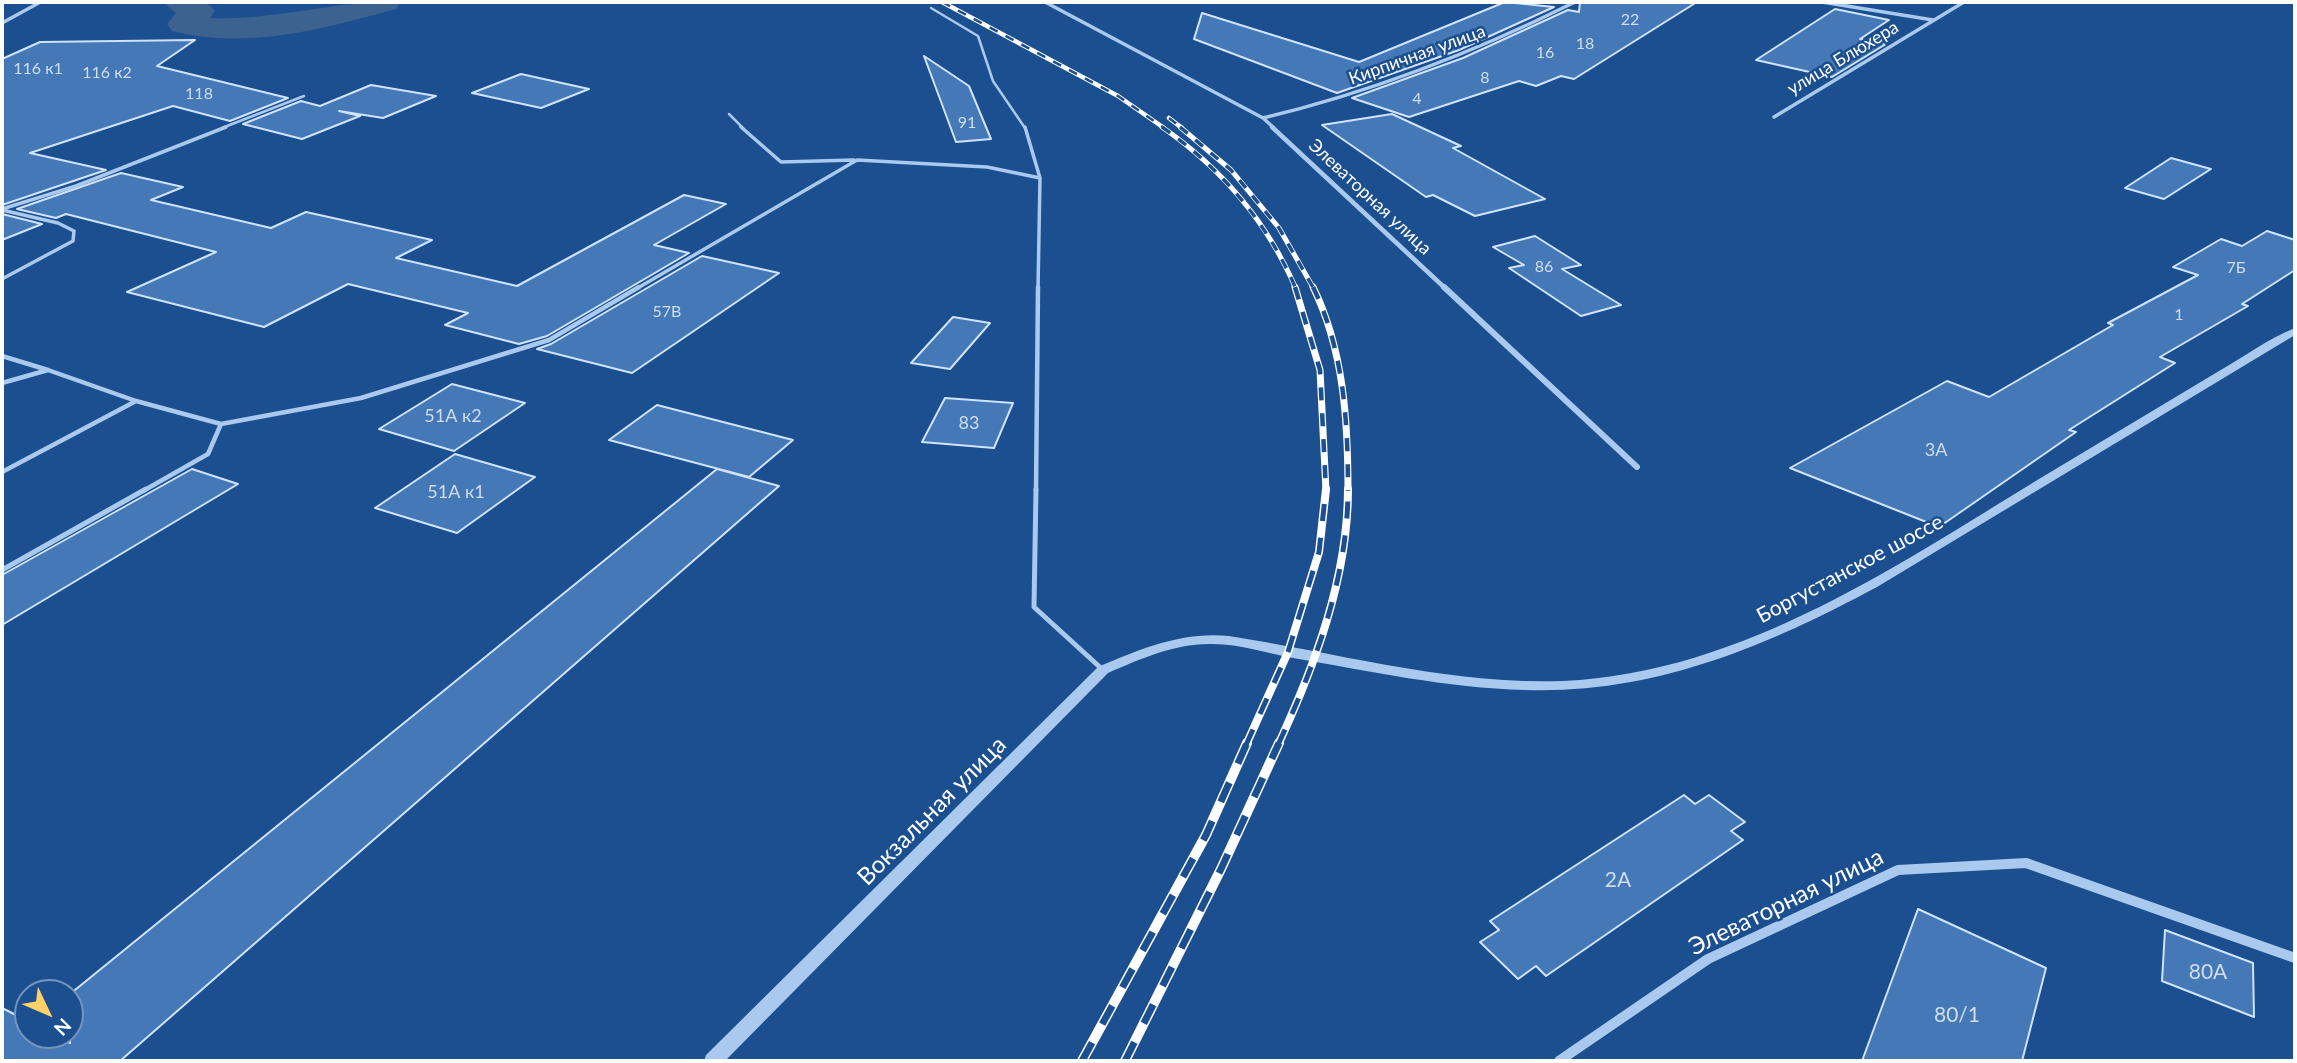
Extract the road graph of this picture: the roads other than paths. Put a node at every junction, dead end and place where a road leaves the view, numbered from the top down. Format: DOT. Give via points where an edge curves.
graph roads {
  1 [pos="41,2"];
  2 [pos="1045,2"];
  3 [pos="1575,2"];
  4 [pos="1822,2"];
  5 [pos="1964,2"];
  6 [pos="931,8"];
  7 [pos="1934,20"];
  8 [pos="3,22"];
  9 [pos="304,96"];
  10 [pos="729,114"];
  11 [pos="1774,117"];
  12 [pos="1263,118"];
  13 [pos="857,160"];
  14 [pos="1040,178"];
  15 [pos="2,209"];
  16 [pos="2,279"];
  17 [pos="2295,331"];
  18 [pos="2,356"];
  19 [pos="48,370"];
  20 [pos="2,383"];
  21 [pos="136,401"];
  22 [pos="221,424"];
  23 [pos="1637,467"];
  24 [pos="2,471"];
  25 [pos="2,570"];
  26 [pos="1210,639"];
  27 [pos="1103,670"];
  28 [pos="2295,958"];
  29 [pos="713,1061"];
  30 [pos="1559,1061"];
  1 -- 8 [label="street"];
  2 -- 12 [label="street, Элеваторная улица"];
  3 -- 12 [label="street, Кирпичная улица" via="1461,57 1313,108"];
  4 -- 7 [label="street"];
  5 -- 7 [label="street, улица Блюхера"];
  6 -- 14 [label="lane" via="978,36 993,80 1024,125"];
  7 -- 11 [label="street, улица Блюхера"];
  9 -- 15 [label="lane" via="76,186"];
  10 -- 13 [label="lane" via="781,162"];
  12 -- 23 [label="street, Элеваторная улица"];
  13 -- 14 [label="lane" via="987,167"];
  13 -- 22 [label="lane" via="549,340 362,398"];
  14 -- 27 [label="lane" via="1034,607"];
  15 -- 16 [label="lane" via="74,231 73,241"];
  17 -- 26 [label="street, Боргустанское шоссе" via="1806,619 1740,647 1664,671 1599,683 1527,685 1449,678"];
  18 -- 19 [label="lane"];
  19 -- 20 [label="lane"];
  19 -- 21 [label="lane"];
  21 -- 22 [label="lane"];
  21 -- 24 [label="lane"];
  22 -- 25 [label="lane" via="208,454"];
  26 -- 27 [label="street, Вокзальная улица" via="1153,648"];
  27 -- 29 [label="street, Вокзальная улица"];
  28 -- 30 [label="street, Элеваторная улица" via="2026,863 1898,870 1708,959"];
}
